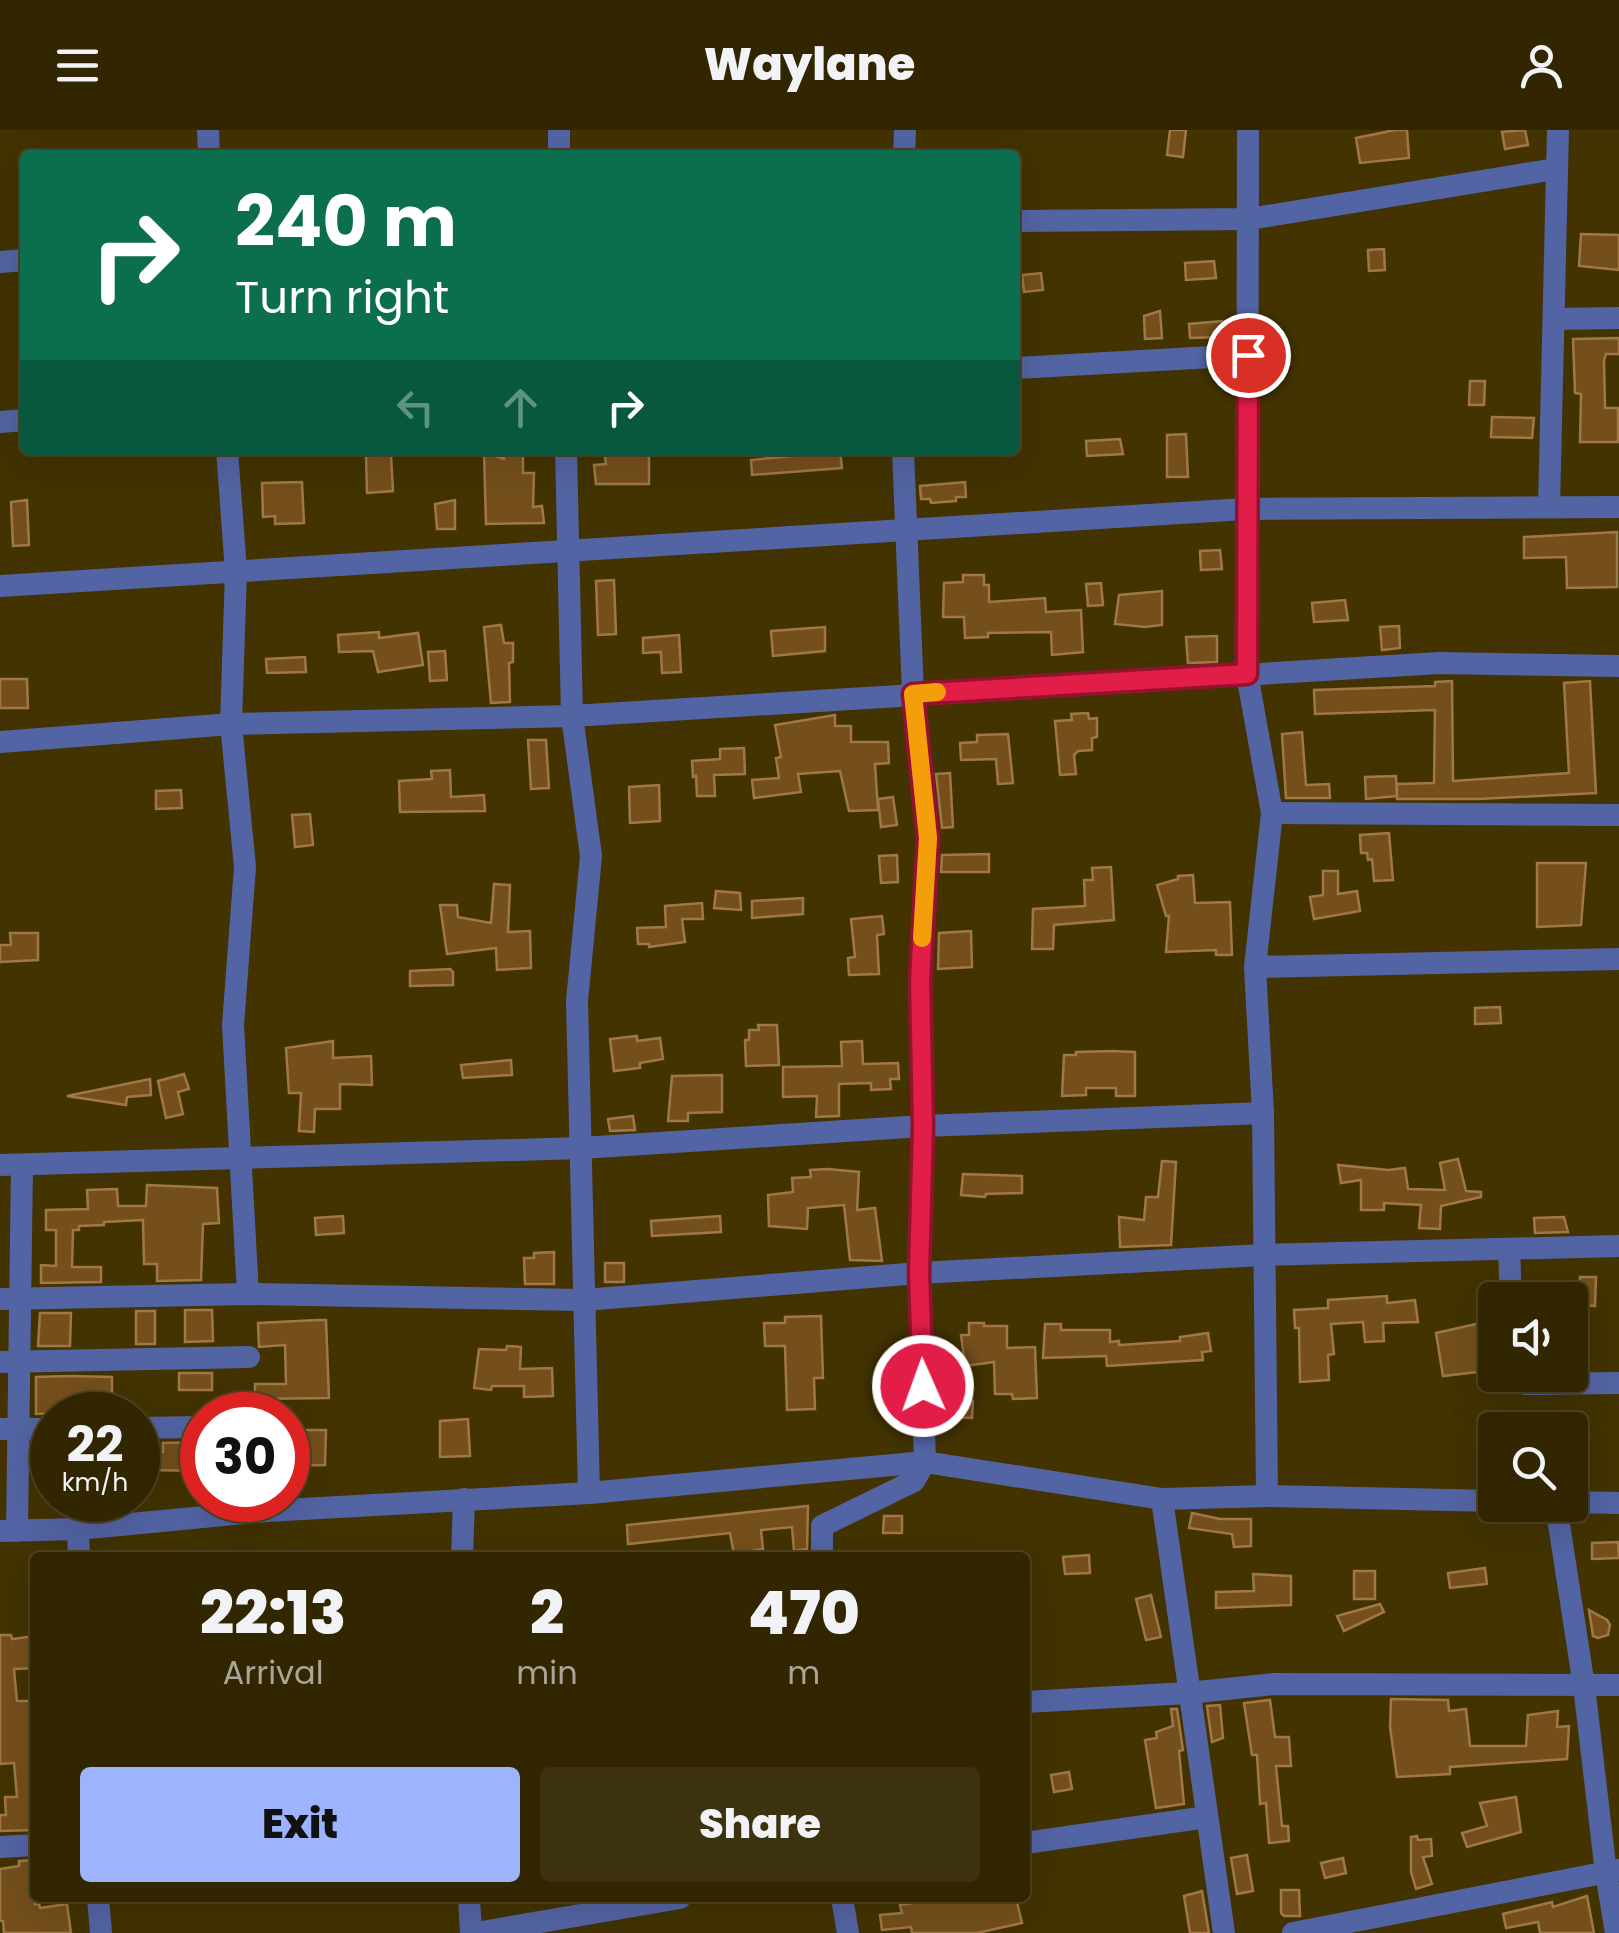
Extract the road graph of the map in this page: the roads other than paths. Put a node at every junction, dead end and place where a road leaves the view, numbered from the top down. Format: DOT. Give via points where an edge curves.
graph roads {
  1 [pos="1248,130"];
  2 [pos="1558,130"];
  3 [pos="1556,168"];
  4 [pos="1248,220"];
  5 [pos="1020,222"];
  6 [pos="1619,318"];
  7 [pos="1554,319"];
  8 [pos="1248,355"];
  9 [pos="1020,368"];
  10 [pos="228,455"];
  11 [pos="566,455"];
  12 [pos="903,455"];
  13 [pos="1548,507"];
  14 [pos="1619,507"];
  15 [pos="1245,509"];
  16 [pos="905,532"];
  17 [pos="569,552"];
  18 [pos="236,571"];
  19 [pos="0,586"];
  20 [pos="1619,666"];
  21 [pos="1247,674"];
  22 [pos="913,694"];
  23 [pos="572,716"];
  24 [pos="231,724"];
  25 [pos="0,742"];
  26 [pos="1272,814"];
  27 [pos="1619,815"];
  28 [pos="1619,960"];
  29 [pos="1255,967"];
  30 [pos="1263,1114"];
  31 [pos="923,1126"];
  32 [pos="580,1148"];
  33 [pos="241,1159"];
  34 [pos="11,1165"];
  35 [pos="1619,1246"];
  36 [pos="1509,1249"];
  37 [pos="1263,1255"];
  38 [pos="919,1273"];
  39 [pos="1510,1282"];
  40 [pos="248,1294"];
  41 [pos="10,1299"];
  42 [pos="584,1300"];
  43 [pos="249,1357"];
  44 [pos="8,1362"];
  45 [pos="1588,1383"];
  46 [pos="1619,1383"];
  47 [pos="8,1429"];
  48 [pos="925,1462"];
  49 [pos="588,1494"];
  50 [pos="1267,1496"];
  51 [pos="464,1500"];
  52 [pos="1162,1500"];
  53 [pos="1478,1500"];
  54 [pos="1588,1502"];
  55 [pos="1619,1503"];
  56 [pos="1559,1522"];
  57 [pos="78,1529"];
  58 [pos="8,1531"];
  59 [pos="79,1552"];
  60 [pos="462,1552"];
  61 [pos="822,1552"];
  62 [pos="1619,1685"];
  63 [pos="1584,1686"];
  64 [pos="1188,1694"];
  65 [pos="1030,1702"];
  66 [pos="1207,1818"];
  67 [pos="1030,1842"];
  68 [pos="30,1845"];
  69 [pos="0,1847"];
  70 [pos="1612,1871"];
  71 [pos="98,1902"];
  72 [pos="469,1902"];
  73 [pos="656,1902"];
  74 [pos="843,1902"];
  75 [pos="101,1933"];
  76 [pos="473,1933"];
  77 [pos="848,1933"];
  78 [pos="1224,1933"];
  79 [pos="1293,1933"];
  80 [pos="1616,1933"];
  1 -- 4 [label="street"];
  2 -- 3 [label="street"];
  3 -- 4 [label="street"];
  3 -- 7 [label="street"];
  4 -- 5 [label="street"];
  4 -- 8 [label="street"];
  6 -- 7 [label="street"];
  7 -- 13 [label="street"];
  8 -- 9 [label="street"];
  8 -- 15 [label="street"];
  10 -- 18 [label="street"];
  11 -- 17 [label="street"];
  12 -- 16 [label="street"];
  13 -- 14 [label="street"];
  13 -- 15 [label="street"];
  15 -- 16 [label="street"];
  15 -- 21 [label="street"];
  16 -- 17 [label="street"];
  16 -- 22 [label="street"];
  17 -- 18 [label="street"];
  17 -- 23 [label="street"];
  18 -- 19 [label="street"];
  18 -- 24 [label="street"];
  20 -- 21 [label="street" via="1438,662"];
  21 -- 22 [label="street"];
  21 -- 26 [label="street"];
  22 -- 23 [label="street"];
  22 -- 31 [label="street" via="928,838 920,980"];
  23 -- 24 [label="street"];
  23 -- 32 [label="street" via="590,856 577,1001"];
  24 -- 25 [label="street"];
  24 -- 33 [label="street" via="245,867 233,1026"];
  26 -- 27 [label="street"];
  26 -- 29 [label="street"];
  28 -- 29 [label="street"];
  29 -- 30 [label="street"];
  30 -- 31 [label="street"];
  30 -- 37 [label="street"];
  31 -- 32 [label="street"];
  31 -- 38 [label="street"];
  32 -- 33 [label="street"];
  32 -- 42 [label="street"];
  33 -- 34 [label="street"];
  33 -- 40 [label="street"];
  34 -- 41 [label="street"];
  35 -- 36 [label="street"];
  36 -- 37 [label="street"];
  36 -- 39 [label="street"];
  37 -- 38 [label="street"];
  37 -- 50 [label="street"];
  38 -- 42 [label="street"];
  38 -- 48 [label="street"];
  40 -- 41 [label="street"];
  40 -- 42 [label="street"];
  41 -- 44 [label="street"];
  42 -- 49 [label="street"];
  43 -- 44 [label="street"];
  44 -- 47 [label="street"];
  45 -- 46 [label="street"];
  47 -- 58 [label="street"];
  48 -- 49 [label="street"];
  48 -- 52 [label="street"];
  48 -- 61 [label="street" via="914,1481 822,1526"];
  49 -- 51 [label="street"];
  50 -- 52 [label="street"];
  50 -- 53 [label="street"];
  51 -- 57 [label="street"];
  51 -- 60 [label="street"];
  52 -- 64 [label="street"];
  54 -- 55 [label="street"];
  56 -- 63 [label="street"];
  57 -- 58 [label="street"];
  57 -- 59 [label="street"];
  62 -- 63 [label="street"];
  63 -- 64 [label="street" via="1274,1684"];
  63 -- 70 [label="street"];
  64 -- 65 [label="street"];
  64 -- 66 [label="street"];
  66 -- 67 [label="street"];
  66 -- 78 [label="street"];
  68 -- 69 [label="street"];
  70 -- 79 [label="street"];
  70 -- 80 [label="street"];
  71 -- 75 [label="street"];
  72 -- 76 [label="street"];
  73 -- 76 [label="street"];
  74 -- 77 [label="street"];
}
